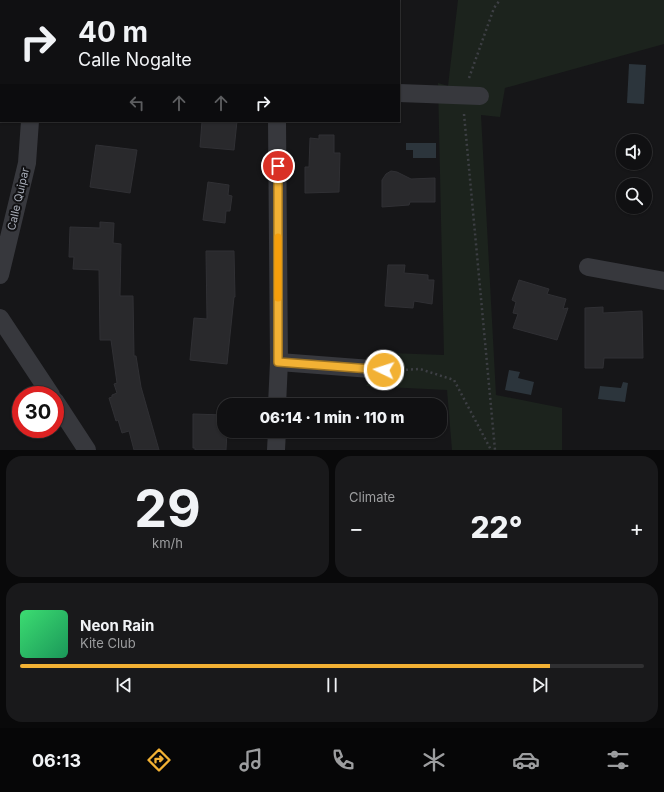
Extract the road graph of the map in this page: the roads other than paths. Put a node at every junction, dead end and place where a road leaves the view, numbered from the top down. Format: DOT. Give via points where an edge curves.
graph roads {
  1 [pos="400,93"];
  2 [pos="471,96"];
  3 [pos="30,122"];
  4 [pos="277,122"];
  5 [pos="588,267"];
  6 [pos="0,276"];
  7 [pos="664,281"];
  8 [pos="0,318"];
  9 [pos="278,362"];
  10 [pos="384,370"];
  11 [pos="45,386"];
  12 [pos="277,398"];
  13 [pos="64,415"];
  14 [pos="277,438"];
  15 [pos="87,450"];
  16 [pos="276,450"];
  1 -- 2 [label="street"];
  3 -- 6 [label="street, Calle Quipar" via="27,163"];
  4 -- 9 [label="street"];
  5 -- 7 [label="street"];
  8 -- 11 [label="street"];
  9 -- 10 [label="street"];
  9 -- 12 [label="street"];
  13 -- 15 [label="street"];
  14 -- 16 [label="street"];
}
